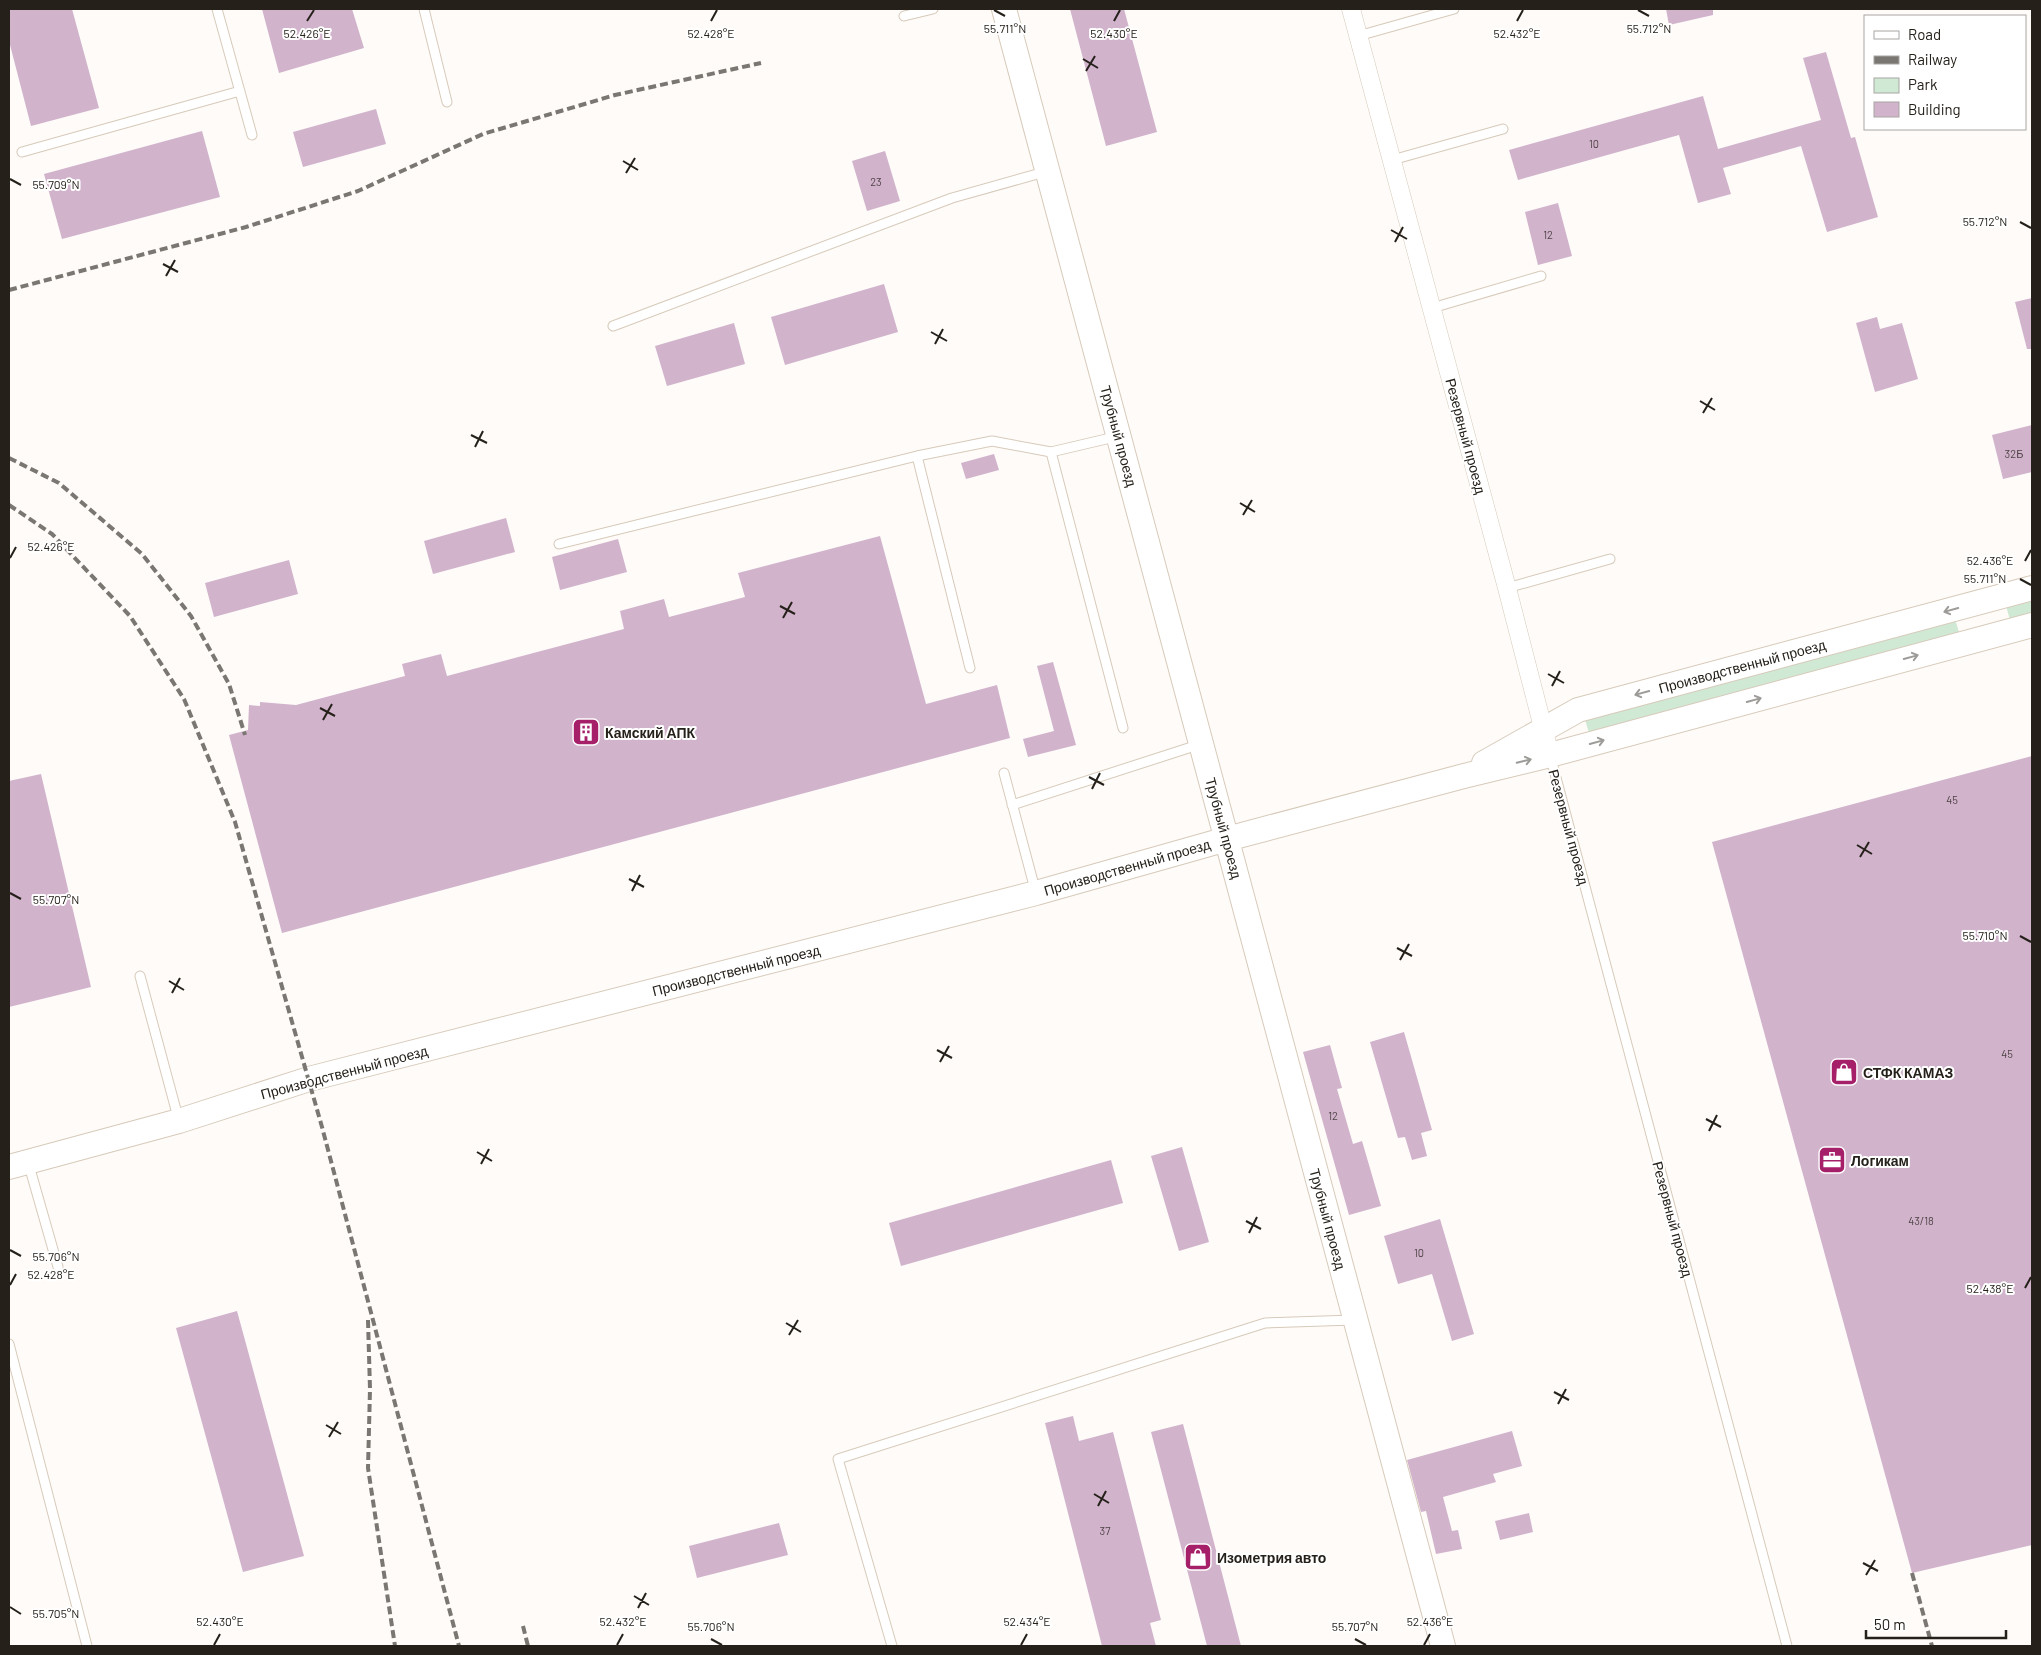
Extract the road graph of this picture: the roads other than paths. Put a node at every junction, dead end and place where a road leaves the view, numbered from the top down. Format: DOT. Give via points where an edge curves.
graph roads {
  1 [pos="217,9"];
  2 [pos="424,9"];
  3 [pos="933,9"];
  4 [pos="1004,9"];
  5 [pos="1351,9"];
  6 [pos="1454,9"];
  7 [pos="904,16"];
  8 [pos="1358,36"];
  9 [pos="240,91"];
  10 [pos="448,102"];
  11 [pos="1503,129"];
  12 [pos="252,135"];
  13 [pos="22,152"];
  14 [pos="1392,160"];
  15 [pos="1048,171"];
  16 [pos="1541,276"];
  17 [pos="1432,308"];
  18 [pos="613,326"];
  19 [pos="1119,436"];
  20 [pos="1051,452"];
  21 [pos="917,456"];
  22 [pos="559,544"];
  23 [pos="1610,559"];
  24 [pos="1508,588"];
  25 [pos="2032,588"];
  26 [pos="1978,602"];
  27 [pos="2032,625"];
  28 [pos="1988,637"];
  29 [pos="970,668"];
  30 [pos="1123,728"];
  31 [pos="1544,729"];
  32 [pos="1201,744"];
  33 [pos="1550,755"];
  34 [pos="1004,773"];
  35 [pos="1464,776"];
  36 [pos="1012,804"];
  37 [pos="1227,839"];
  38 [pos="1036,893"];
  39 [pos="140,976"];
  40 [pos="179,1121"];
  41 [pos="18,1164"];
  42 [pos="58,1267"];
  43 [pos="1355,1320"];
  44 [pos="9,1344"];
  45 [pos="87,1646"];
  46 [pos="892,1646"];
  47 [pos="1443,1646"];
  48 [pos="1787,1646"];
  1 -- 9 [label="lane"];
  2 -- 10 [label="lane"];
  3 -- 7 [label="lane"];
  4 -- 15 [label="street, Трубный проезд"];
  5 -- 8 [label="street, Резервный проезд"];
  6 -- 8 [label="lane"];
  8 -- 14 [label="street, Резервный проезд"];
  9 -- 12 [label="lane"];
  9 -- 13 [label="lane"];
  11 -- 14 [label="lane"];
  14 -- 17 [label="street, Резервный проезд"];
  15 -- 18 [label="lane" via="952,198"];
  15 -- 19 [label="street, Трубный проезд"];
  16 -- 17 [label="lane"];
  17 -- 24 [label="street, Резервный проезд"];
  19 -- 20 [label="lane"];
  19 -- 32 [label="street, Трубный проезд"];
  20 -- 21 [label="lane" via="992,441"];
  20 -- 30 [label="lane"];
  21 -- 22 [label="lane"];
  21 -- 29 [label="lane"];
  23 -- 24 [label="lane"];
  24 -- 31 [label="street, Резервный проезд"];
  25 -- 26 [label="street, Производственный проезд"];
  26 -- 28 [label="street"];
  26 -- 31 [label="street, Производственный проезд, one-way" via="1578,710"];
  27 -- 28 [label="street, Производственный проезд"];
  33 -- 28 [label="street, Производственный проезд, one-way"];
  31 -- 33 [label="street, Резервный проезд"];
  31 -- 35 [label="street, Производственный проезд"];
  32 -- 36 [label="lane"];
  32 -- 37 [label="street, Трубный проезд"];
  35 -- 33 [label="street, Производственный проезд, one-way"];
  33 -- 48 [label="lane, Резервный проезд"];
  34 -- 36 [label="lane"];
  35 -- 37 [label="street, Производственный проезд"];
  36 -- 38 [label="lane"];
  37 -- 38 [label="street, Производственный проезд"];
  37 -- 43 [label="street, Трубный проезд"];
  38 -- 40 [label="street, Производственный проезд" via="309,1079"];
  39 -- 40 [label="lane"];
  40 -- 41 [label="street, Производственный проезд"];
  41 -- 42 [label="lane"];
  43 -- 46 [label="lane" via="1265,1323 838,1459"];
  43 -- 47 [label="street, Трубный проезд"];
  44 -- 45 [label="lane"];
}
